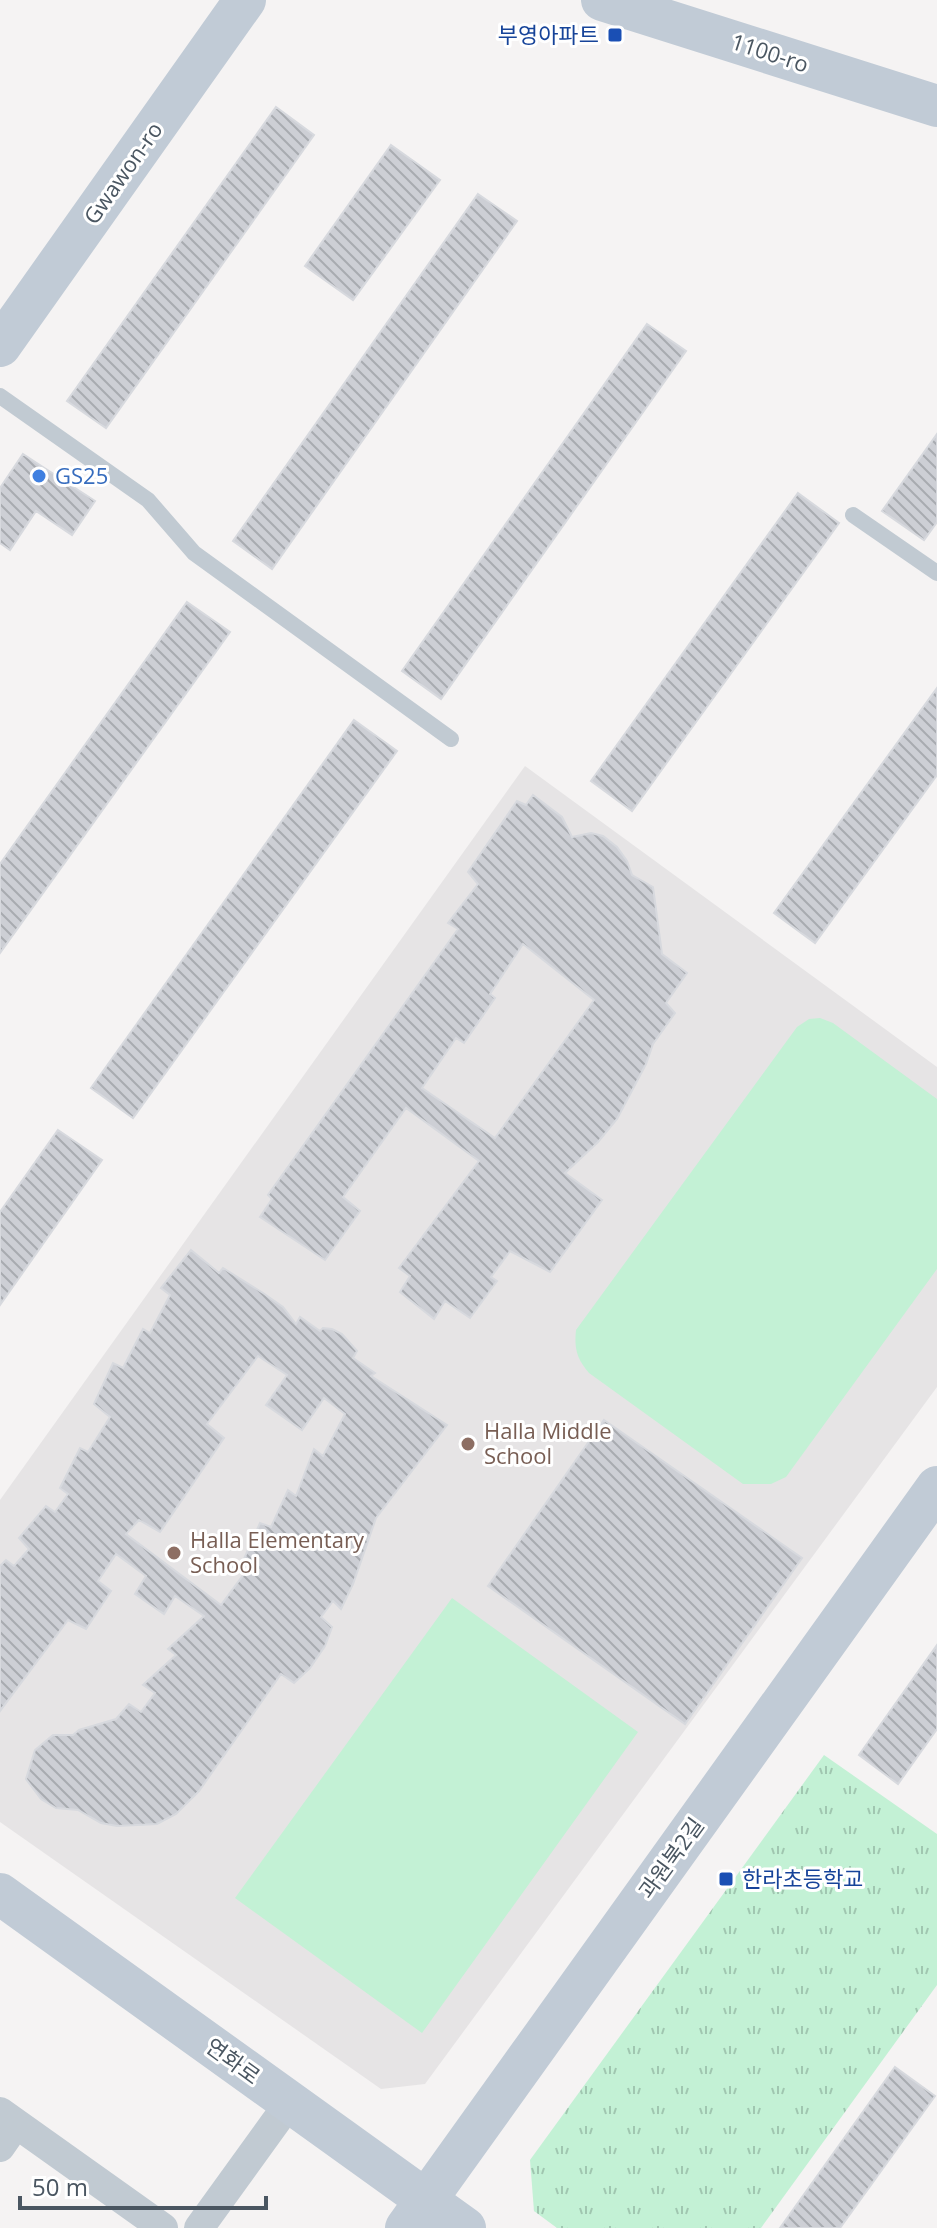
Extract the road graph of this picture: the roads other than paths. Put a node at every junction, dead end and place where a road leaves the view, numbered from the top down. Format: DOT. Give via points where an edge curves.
graph roads {
  1 [pos="245,0"];
  2 [pos="602,0"];
  3 [pos="937,106"];
  4 [pos="0,346"];
  5 [pos="0,396"];
  6 [pos="853,515"];
  7 [pos="937,573"];
  8 [pos="451,739"];
  9 [pos="937,1487"];
  10 [pos="0,1894"];
  11 [pos="290,2102"];
  12 [pos="5,2127"];
  13 [pos="416,2214"];
  14 [pos="163,2228"];
  15 [pos="199,2228"];
  16 [pos="465,2228"];
  1 -- 4 [label="main road, Gwawon-ro"];
  2 -- 3 [label="main road, 1100-ro"];
  5 -- 8 [label="lane" via="148,500 194,553"];
  6 -- 7 [label="lane"];
  9 -- 13 [label="main road, 과원북2길"];
  10 -- 11 [label="main road, 연화로"];
  11 -- 13 [label="main road, 연화로"];
  11 -- 15 [label="street"];
  12 -- 14 [label="street"];
  13 -- 16 [label="main road, 연화로"];
}
